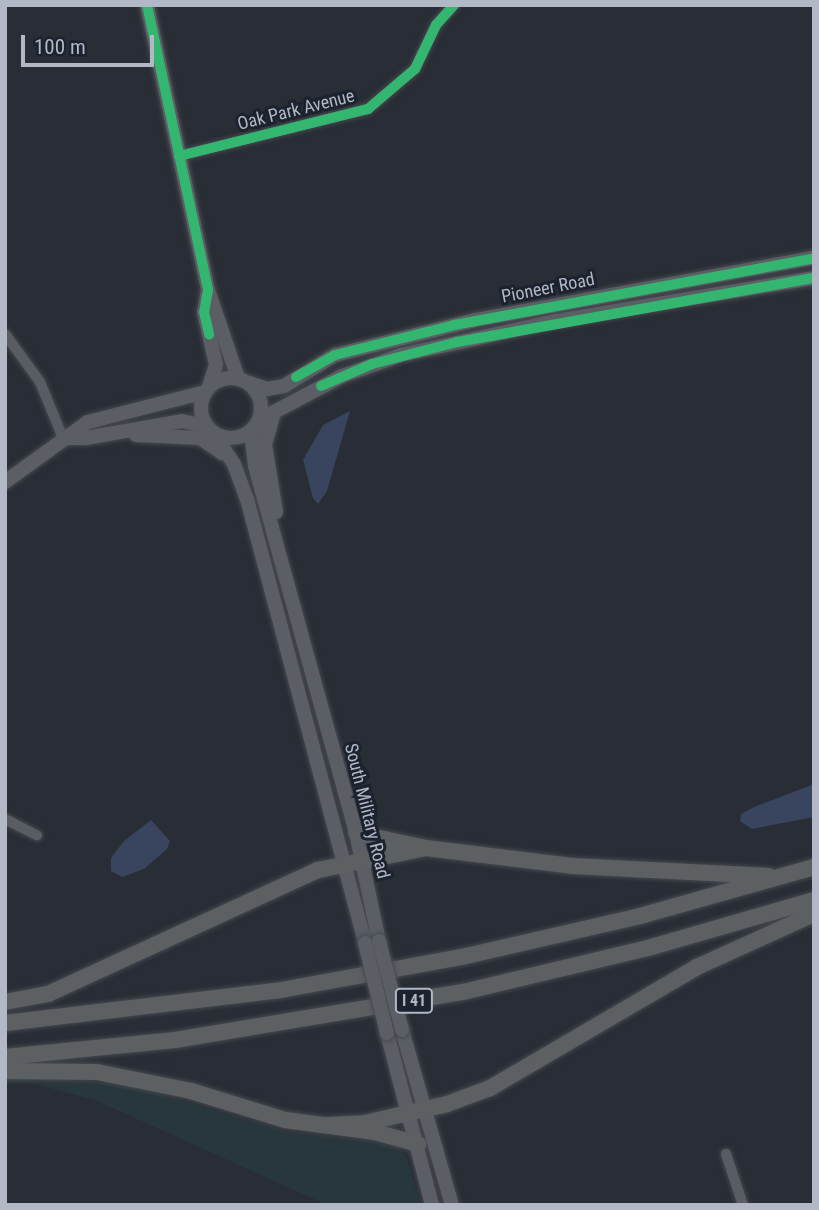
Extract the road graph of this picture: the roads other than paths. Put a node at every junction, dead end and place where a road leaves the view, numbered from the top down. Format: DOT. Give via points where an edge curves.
graph roads {
  1 [pos="147,5"];
  2 [pos="454,5"];
  3 [pos="179,156"];
  4 [pos="814,258"];
  5 [pos="814,278"];
  6 [pos="208,290"];
  7 [pos="5,334"];
  8 [pos="244,381"];
  9 [pos="207,390"];
  10 [pos="282,404"];
  11 [pos="258,423"];
  12 [pos="210,429"];
  13 [pos="110,433"];
  14 [pos="63,438"];
  15 [pos="237,472"];
  16 [pos="5,482"];
  17 [pos="281,555"];
  18 [pos="5,819"];
  19 [pos="356,833"];
  20 [pos="37,835"];
  21 [pos="426,848"];
  22 [pos="361,862"];
  23 [pos="814,867"];
  24 [pos="343,868"];
  25 [pos="782,877"];
  26 [pos="814,900"];
  27 [pos="814,914"];
  28 [pos="372,942"];
  29 [pos="5,1002"];
  30 [pos="5,1023"];
  31 [pos="5,1057"];
  32 [pos="5,1071"];
  33 [pos="427,1105"];
  34 [pos="409,1110"];
  35 [pos="329,1125"];
  36 [pos="418,1144"];
  37 [pos="726,1154"];
  38 [pos="432,1205"];
  39 [pos="452,1205"];
  40 [pos="743,1205"];
  1 -- 3 [label="main road"];
  2 -- 3 [label="street, Oak Park Avenue" via="436,25 415,69 368,109"];
  3 -- 6 [label="main road"];
  4 -- 8 [label="main road, Pioneer Road" via="463,323 335,355 284,386 267,389"];
  5 -- 10 [label="main road, Pioneer Road" via="446,345 365,366"];
  6 -- 8 [label="main road"];
  6 -- 9 [label="main road" via="204,312 216,365"];
  7 -- 14 [label="street" via="19,347 40,382"];
  8 -- 9 [label="main road" via="222,379"];
  8 -- 11 [label="main road" via="261,400"];
  9 -- 12 [label="main road" via="201,409"];
  9 -- 14 [label="main road" via="88,422"];
  10 -- 11 [label="main road, Pioneer Road"];
  10 -- 17 [label="main road" via="269,422 265,444"];
  11 -- 12 [label="main road" via="231,439"];
  11 -- 17 [label="main road, South Military Road" via="252,441 255,466"];
  12 -- 13 [label="main road" via="182,421"];
  12 -- 15 [label="main road, South Military Road"];
  13 -- 14 [label="main road"];
  13 -- 15 [label="main road" via="200,438 219,450"];
  14 -- 16 [label="main road"];
  15 -- 24 [label="main road, South Military Road"];
  17 -- 19 [label="main road, South Military Road"];
  18 -- 20 [label="street"];
  19 -- 21 [label="highway"];
  19 -- 22 [label="main road, South Military Road"];
  21 -- 22 [label="highway"];
  21 -- 25 [label="highway" via="586,867"];
  22 -- 24 [label="highway"];
  22 -- 28 [label="main road, South Military Road"];
  23 -- 25 [label="highway, I 41"];
  24 -- 28 [label="main road, South Military Road"];
  24 -- 29 [label="highway" via="318,870 268,890 175,939 48,994"];
  25 -- 30 [label="highway, I 41" via="466,956 281,989"];
  26 -- 31 [label="highway, I 41" via="648,948 463,992 175,1041"];
  27 -- 33 [label="highway" via="696,967 490,1088 447,1104"];
  28 -- 33 [label="main road, South Military Road, bridge"];
  28 -- 34 [label="main road, South Military Road, bridge" via="387,1033"];
  32 -- 35 [label="highway" via="97,1072 191,1091 285,1119"];
  33 -- 34 [label="highway"];
  33 -- 39 [label="main road, South Military Road"];
  34 -- 35 [label="highway" via="365,1123"];
  34 -- 36 [label="main road, South Military Road"];
  35 -- 36 [label="highway"];
  36 -- 38 [label="main road, South Military Road"];
  37 -- 40 [label="street"];
}
